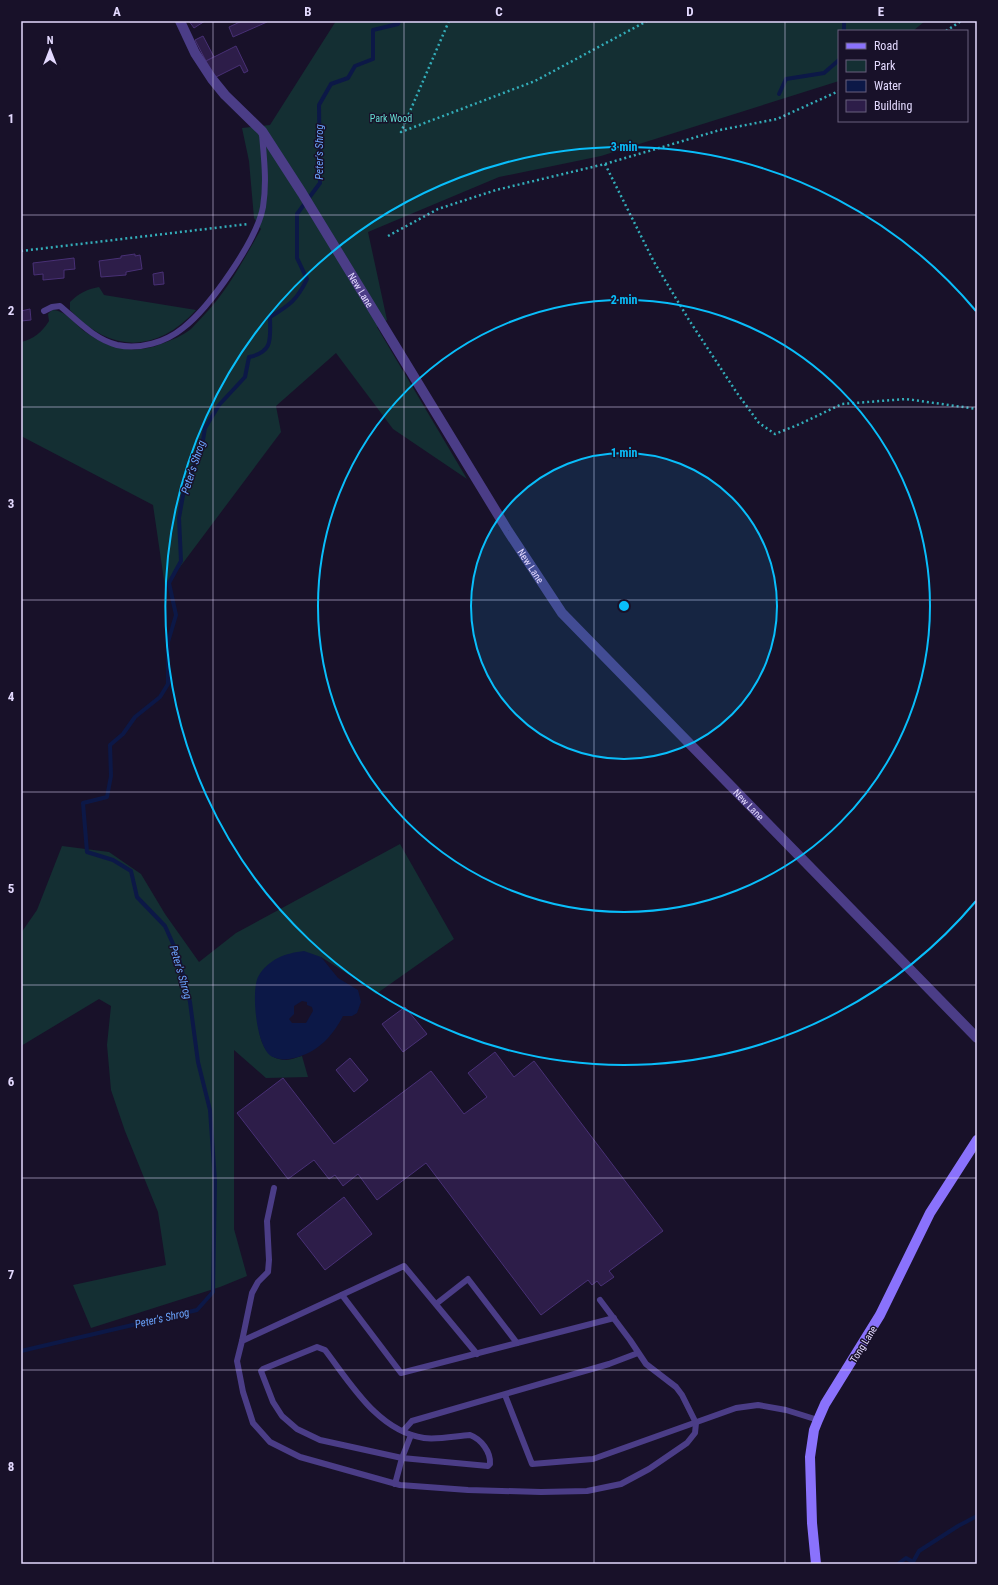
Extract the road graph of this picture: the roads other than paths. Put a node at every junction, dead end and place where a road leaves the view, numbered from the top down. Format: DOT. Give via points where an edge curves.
graph roads {
  1 [pos="180,21"];
  2 [pos="262,131"];
  3 [pos="44,311"];
  4 [pos="977,1038"];
  5 [pos="977,1140"];
  6 [pos="274,1188"];
  7 [pos="342,1295"];
  8 [pos="600,1300"];
  9 [pos="436,1304"];
  10 [pos="614,1318"];
  11 [pos="242,1341"];
  12 [pos="517,1343"];
  13 [pos="638,1353"];
  14 [pos="477,1354"];
  15 [pos="505,1395"];
  16 [pos="818,1420"];
  17 [pos="696,1423"];
  18 [pos="403,1431"];
  19 [pos="411,1435"];
  20 [pos="402,1458"];
  21 [pos="395,1484"];
  22 [pos="816,1564"];
  1 -- 2 [label="street, New Lane" via="195,53 212,79 225,96"];
  2 -- 3 [label="lane" via="266,177 263,208 256,226 234,267 209,302 184,328 159,342 139,346 118,345 103,340 91,332 60,306"];
  2 -- 4 [label="street, New Lane" via="508,531 562,613"];
  5 -- 16 [label="street, Tong Lane" via="930,1213 880,1315 825,1404"];
  6 -- 11 [label="lane" via="267,1221 268,1272 252,1293"];
  7 -- 9 [label="lane" via="404,1266"];
  7 -- 11 [label="lane"];
  7 -- 14 [label="lane" via="401,1373"];
  8 -- 10 [label="lane"];
  9 -- 12 [label="lane" via="468,1279"];
  9 -- 14 [label="lane"];
  10 -- 12 [label="lane"];
  10 -- 13 [label="lane"];
  11 -- 21 [label="lane" via="237,1361 243,1392 253,1423 270,1442 300,1457"];
  12 -- 14 [label="lane"];
  13 -- 15 [label="lane"];
  13 -- 17 [label="lane" via="646,1364 676,1387"];
  15 -- 17 [label="lane" via="532,1464 593,1459"];
  15 -- 18 [label="lane" via="412,1421"];
  16 -- 17 [label="lane" via="758,1405 736,1408"];
  16 -- 22 [label="street, Tong Lane" via="810,1457"];
  17 -- 21 [label="lane" via="695,1433 687,1443 649,1469 621,1484 587,1491 468,1490"];
  18 -- 19 [label="lane"];
  18 -- 20 [label="lane" via="369,1408 321,1348 317,1347 261,1371 273,1402 296,1430 320,1440"];
  19 -- 20 [label="lane"];
  19 -- 20 [label="lane" via="425,1438 470,1435 477,1437 491,1462 488,1466"];
  20 -- 21 [label="lane"];
}
